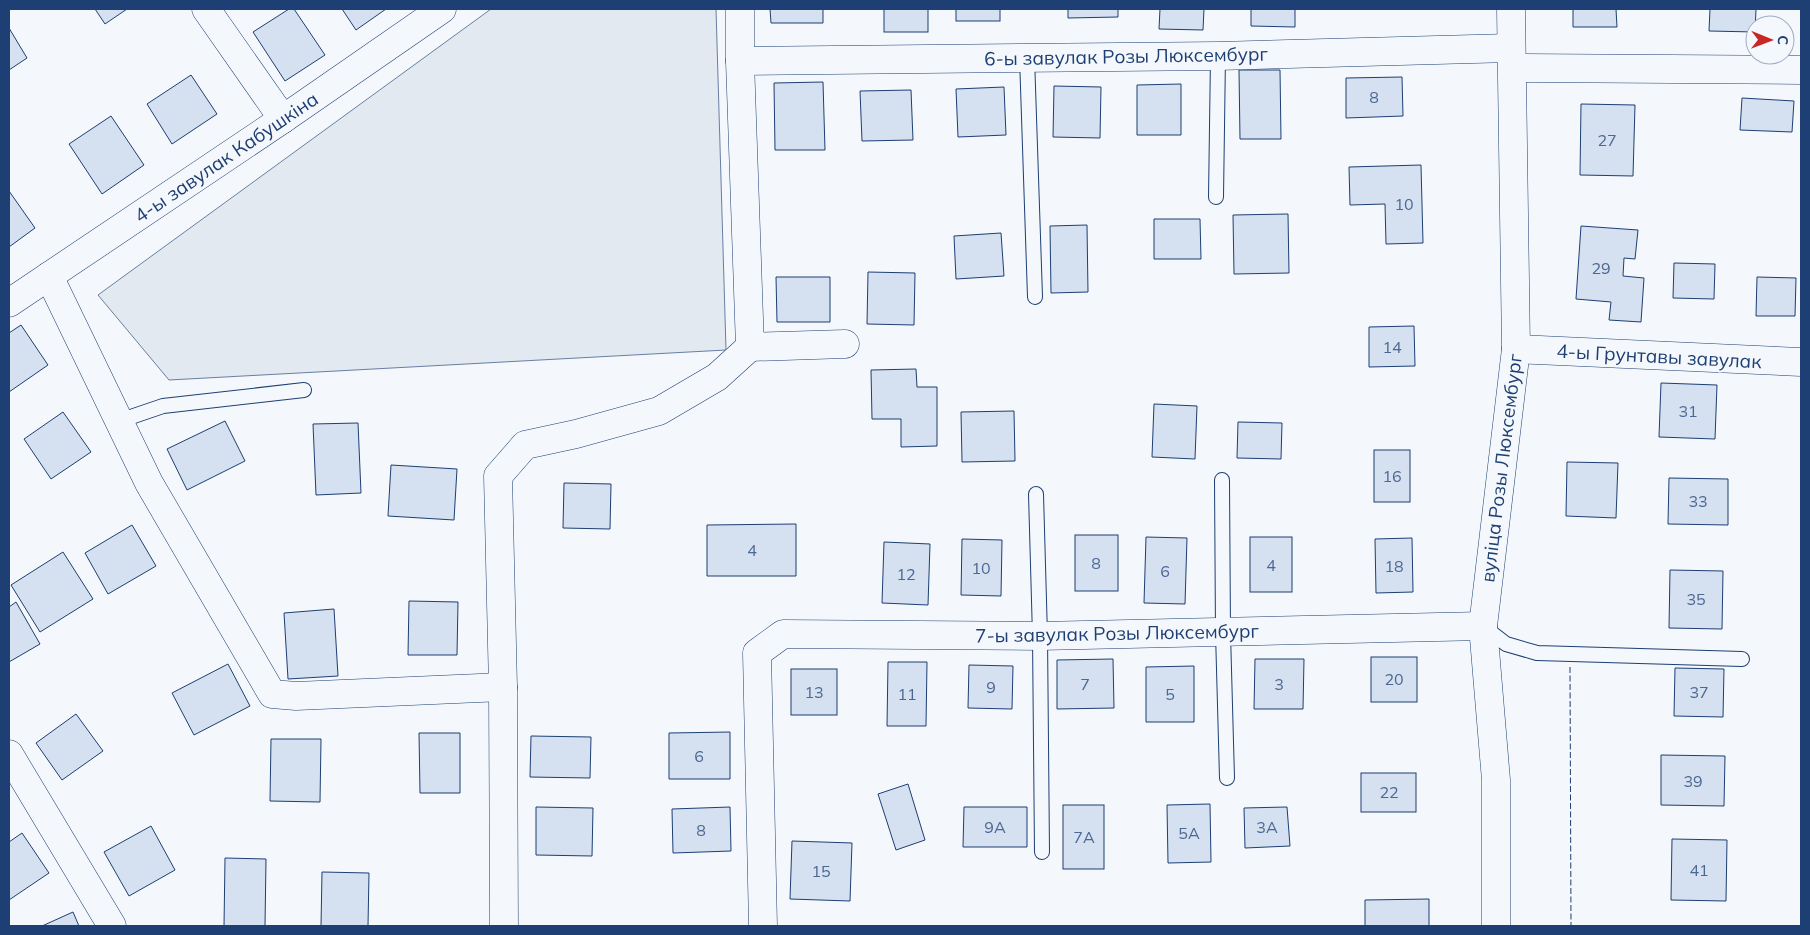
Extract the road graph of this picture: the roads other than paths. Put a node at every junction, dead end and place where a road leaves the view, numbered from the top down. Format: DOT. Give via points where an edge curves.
graph roads {
  1 [pos="206,9"];
  2 [pos="442,9"];
  3 [pos="740,9"];
  4 [pos="1511,9"];
  5 [pos="1218,56"];
  6 [pos="1027,58"];
  7 [pos="1512,58"];
  8 [pos="740,61"];
  9 [pos="1801,70"];
  10 [pos="283,119"];
  11 [pos="1216,197"];
  12 [pos="49,276"];
  13 [pos="1035,297"];
  14 [pos="9,303"];
  15 [pos="845,344"];
  16 [pos="750,347"];
  17 [pos="1516,349"];
  18 [pos="1801,362"];
  19 [pos="304,390"];
  20 [pos="119,421"];
  21 [pos="1222,480"];
  22 [pos="1036,494"];
  23 [pos="1483,626"];
  24 [pos="1223,633"];
  25 [pos="1040,636"];
  26 [pos="1742,659"];
  27 [pos="503,687"];
  28 [pos="9,754"];
  29 [pos="1227,778"];
  30 [pos="1042,852"];
  31 [pos="112,926"];
  32 [pos="504,926"];
  33 [pos="762,926"];
  34 [pos="1496,926"];
  1 -- 10 [label="street"];
  2 -- 10 [label="street, 4-ы завулак Кабушкіна"];
  3 -- 8 [label="street"];
  4 -- 7 [label="street, вуліца Розы Люксембург"];
  5 -- 6 [label="street, 6-ы завулак Розы Люксембург"];
  5 -- 7 [label="street, 6-ы завулак Розы Люксембург"];
  5 -- 11 [label="lane"];
  6 -- 8 [label="street, 6-ы завулак Розы Люксембург"];
  6 -- 13 [label="lane"];
  7 -- 9 [label="street, 6-ы завулак Розы Люксембург"];
  7 -- 17 [label="street, вуліца Розы Люксембург"];
  8 -- 16 [label="street"];
  10 -- 12 [label="street, 4-ы завулак Кабушкіна"];
  12 -- 14 [label="street, 4-ы завулак Кабушкіна"];
  12 -- 20 [label="street"];
  15 -- 16 [label="street"];
  16 -- 27 [label="street" via="717,377 659,411 526,445 498,476"];
  17 -- 18 [label="street, 4-ы Грунтавы завулак"];
  17 -- 23 [label="street, вуліца Розы Люксембург"];
  19 -- 20 [label="lane" via="163,406"];
  20 -- 27 [label="street" via="148,484 272,694 296,696"];
  21 -- 24 [label="lane"];
  22 -- 25 [label="lane"];
  23 -- 24 [label="street, 7-ы завулак Розы Люксембург"];
  23 -- 26 [label="lane" via="1506,644 1538,653"];
  23 -- 34 [label="street, вуліца Розы Люксембург" via="1496,780"];
  24 -- 25 [label="street, 7-ы завулак Розы Люксембург"];
  24 -- 29 [label="lane"];
  25 -- 30 [label="lane"];
  25 -- 33 [label="street, 7-ы завулак Розы Люксембург" via="783,634 757,653"];
  27 -- 32 [label="street"];
  28 -- 31 [label="street"];
}
